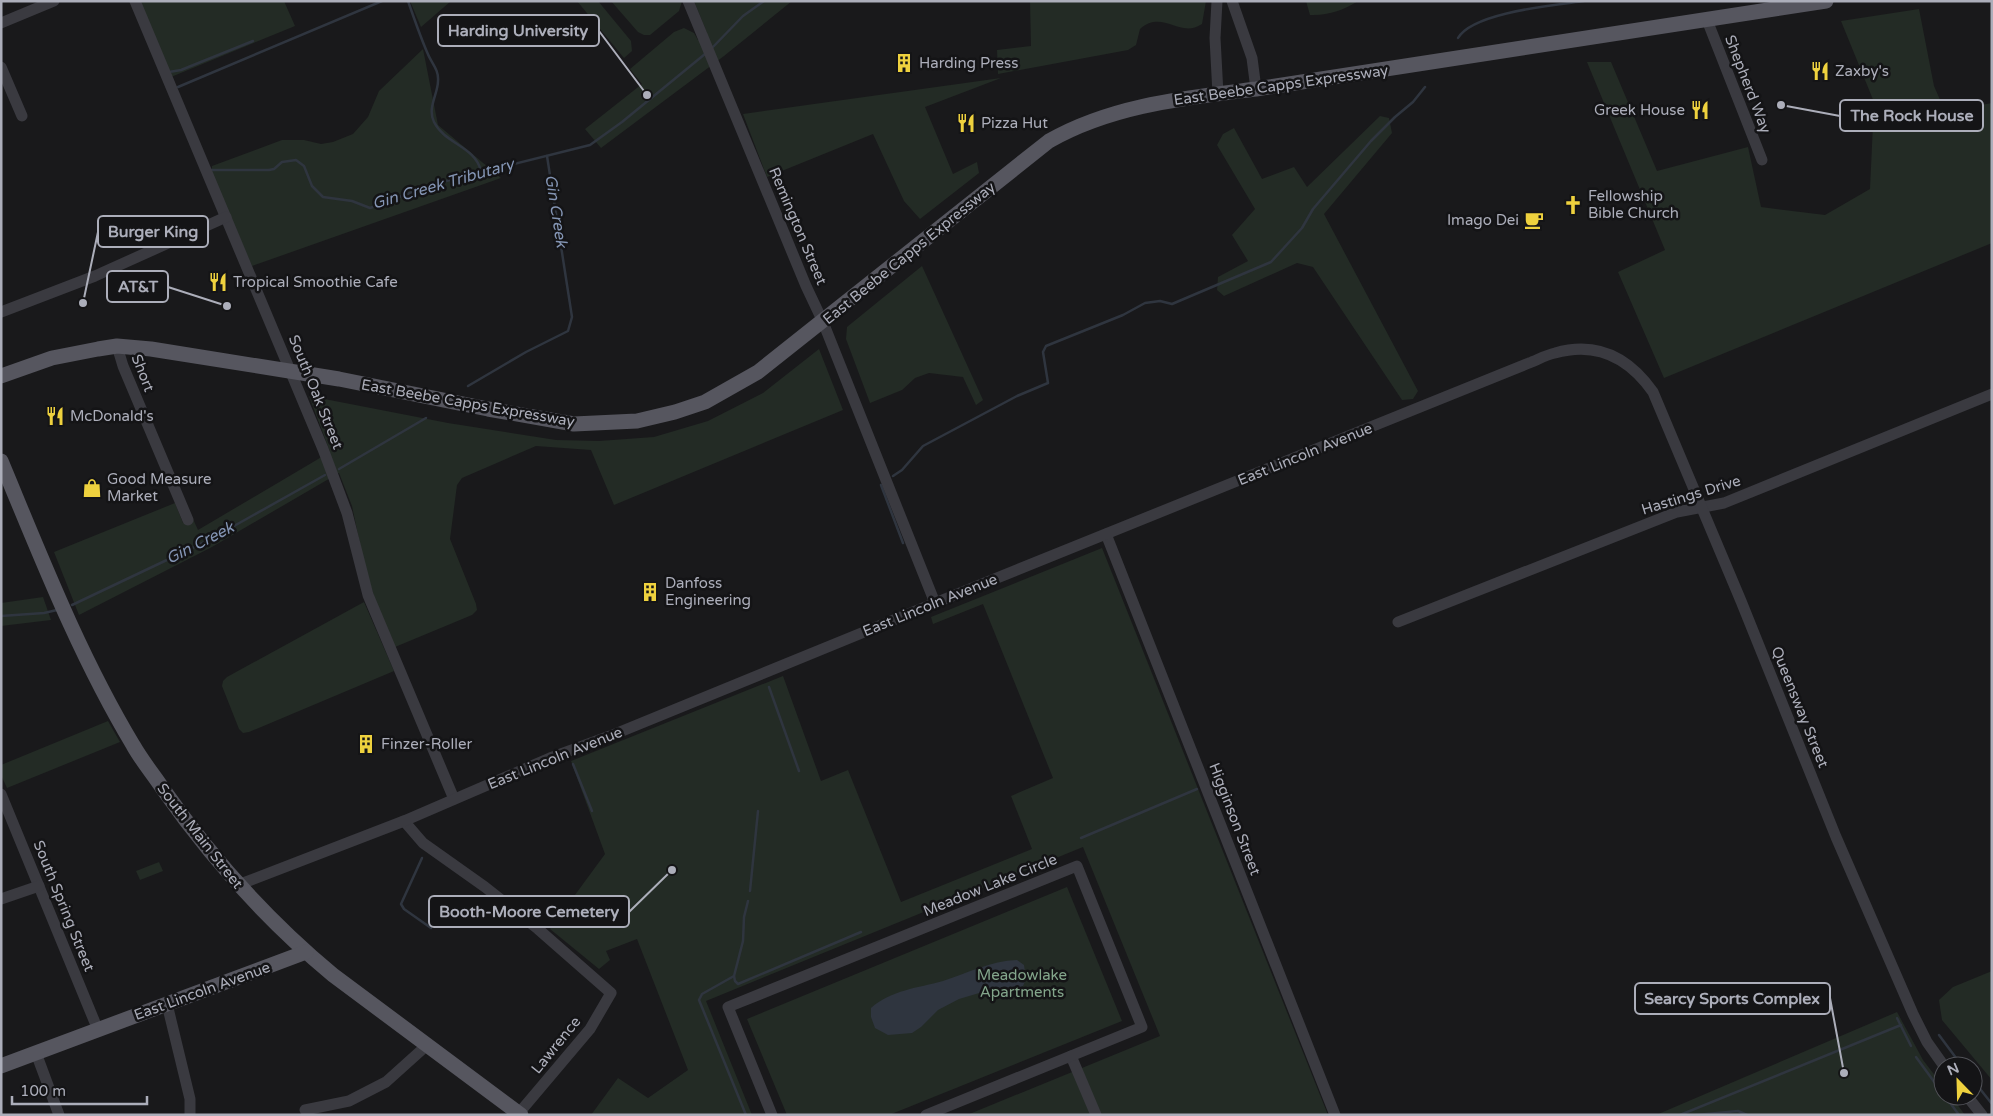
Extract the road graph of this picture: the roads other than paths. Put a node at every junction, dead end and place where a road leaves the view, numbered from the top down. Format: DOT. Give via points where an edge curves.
graph roads {
  1 [pos="54,1"];
  2 [pos="135,1"];
  3 [pos="688,1"];
  4 [pos="1216,1"];
  5 [pos="1232,1"];
  6 [pos="1826,1"];
  7 [pos="1707,20"];
  8 [pos="1,23"];
  9 [pos="1,67"];
  10 [pos="1256,89"];
  11 [pos="1218,94"];
  12 [pos="22,116"];
  13 [pos="1762,160"];
  14 [pos="226,217"];
  15 [pos="1,312"];
  16 [pos="823,322"];
  17 [pos="117,346"];
  18 [pos="1625,362"];
  19 [pos="292,372"];
  20 [pos="1,376"];
  21 [pos="1992,394"];
  22 [pos="1,461"];
  23 [pos="1702,507"];
  24 [pos="188,520"];
  25 [pos="1106,534"];
  26 [pos="935,602"];
  27 [pos="1398,622"];
  28 [pos="1,794"];
  29 [pos="454,800"];
  30 [pos="404,821"];
  31 [pos="238,885"];
  32 [pos="38,886"];
  33 [pos="1,899"];
  34 [pos="306,952"];
  35 [pos="167,1004"];
  36 [pos="98,1030"];
  37 [pos="426,1046"];
  38 [pos="36,1053"];
  39 [pos="1071,1056"];
  40 [pos="1937,1056"];
  41 [pos="1,1066"];
  42 [pos="305,1110"];
  43 [pos="520,1114"];
  44 [pos="59,1115"];
  45 [pos="190,1115"];
  46 [pos="772,1115"];
  47 [pos="926,1115"];
  48 [pos="1096,1115"];
  49 [pos="1335,1115"];
  1 -- 8 [label="street"];
  2 -- 14 [label="street, South Oak Street"];
  3 -- 16 [label="street, Remington Street"];
  4 -- 11 [label="street"];
  5 -- 10 [label="street" via="1252,58"];
  6 -- 7 [label="main road, East Beebe Capps Expressway"];
  7 -- 10 [label="main road, East Beebe Capps Expressway"];
  7 -- 13 [label="street, Shepherd Way"];
  9 -- 12 [label="street"];
  10 -- 11 [label="main road, East Beebe Capps Expressway"];
  11 -- 16 [label="main road, East Beebe Capps Expressway" via="1123,111 1070,129 1049,141"];
  14 -- 15 [label="street" via="95,276"];
  14 -- 19 [label="street, South Oak Street"];
  16 -- 19 [label="main road, East Beebe Capps Expressway" via="758,372 705,402 637,421 574,424"];
  16 -- 26 [label="street, Remington Street"];
  17 -- 19 [label="main road, East Beebe Capps Expressway"];
  17 -- 20 [label="main road, East Beebe Capps Expressway" via="52,358"];
  17 -- 24 [label="street, Short"];
  18 -- 23 [label="street, Queensway Street" via="1642,376 1653,392"];
  18 -- 25 [label="street, East Lincoln Avenue" via="1604,353 1577,349 1555,353"];
  19 -- 29 [label="street, South Oak Street" via="347,513 368,595"];
  21 -- 23 [label="street, Hastings Drive" via="1724,504"];
  22 -- 31 [label="main road, South Main Street" via="70,626 128,737 185,820"];
  23 -- 27 [label="street, Hastings Drive" via="1678,512"];
  23 -- 40 [label="street, Queensway Street" via="1840,846 1913,1014"];
  25 -- 26 [label="street, East Lincoln Avenue"];
  25 -- 49 [label="street, Higginson Street"];
  26 -- 29 [label="street, East Lincoln Avenue"];
  28 -- 32 [label="street, South Spring Street"];
  29 -- 30 [label="street, East Lincoln Avenue"];
  30 -- 31 [label="street, East Lincoln Avenue"];
  30 -- 43 [label="street, Lawrence" via="423,843 523,917 611,992 590,1029"];
  31 -- 34 [label="main road, South Main Street"];
  32 -- 33 [label="street"];
  32 -- 36 [label="street, South Spring Street"];
  34 -- 35 [label="main road, East Lincoln Avenue"];
  34 -- 37 [label="main road, South Main Street"];
  35 -- 36 [label="main road, East Lincoln Avenue"];
  35 -- 45 [label="street" via="190,1099"];
  36 -- 38 [label="main road, East Lincoln Avenue"];
  37 -- 42 [label="street" via="386,1082 350,1101"];
  37 -- 43 [label="main road, South Main Street"];
  38 -- 41 [label="main road, East Lincoln Avenue"];
  38 -- 44 [label="street"];
  39 -- 46 [label="street, Meadow Lake Circle" via="1142,1027 1077,866 728,1007"];
  39 -- 47 [label="street, Meadow Lake Circle"];
  39 -- 48 [label="street"];
}
